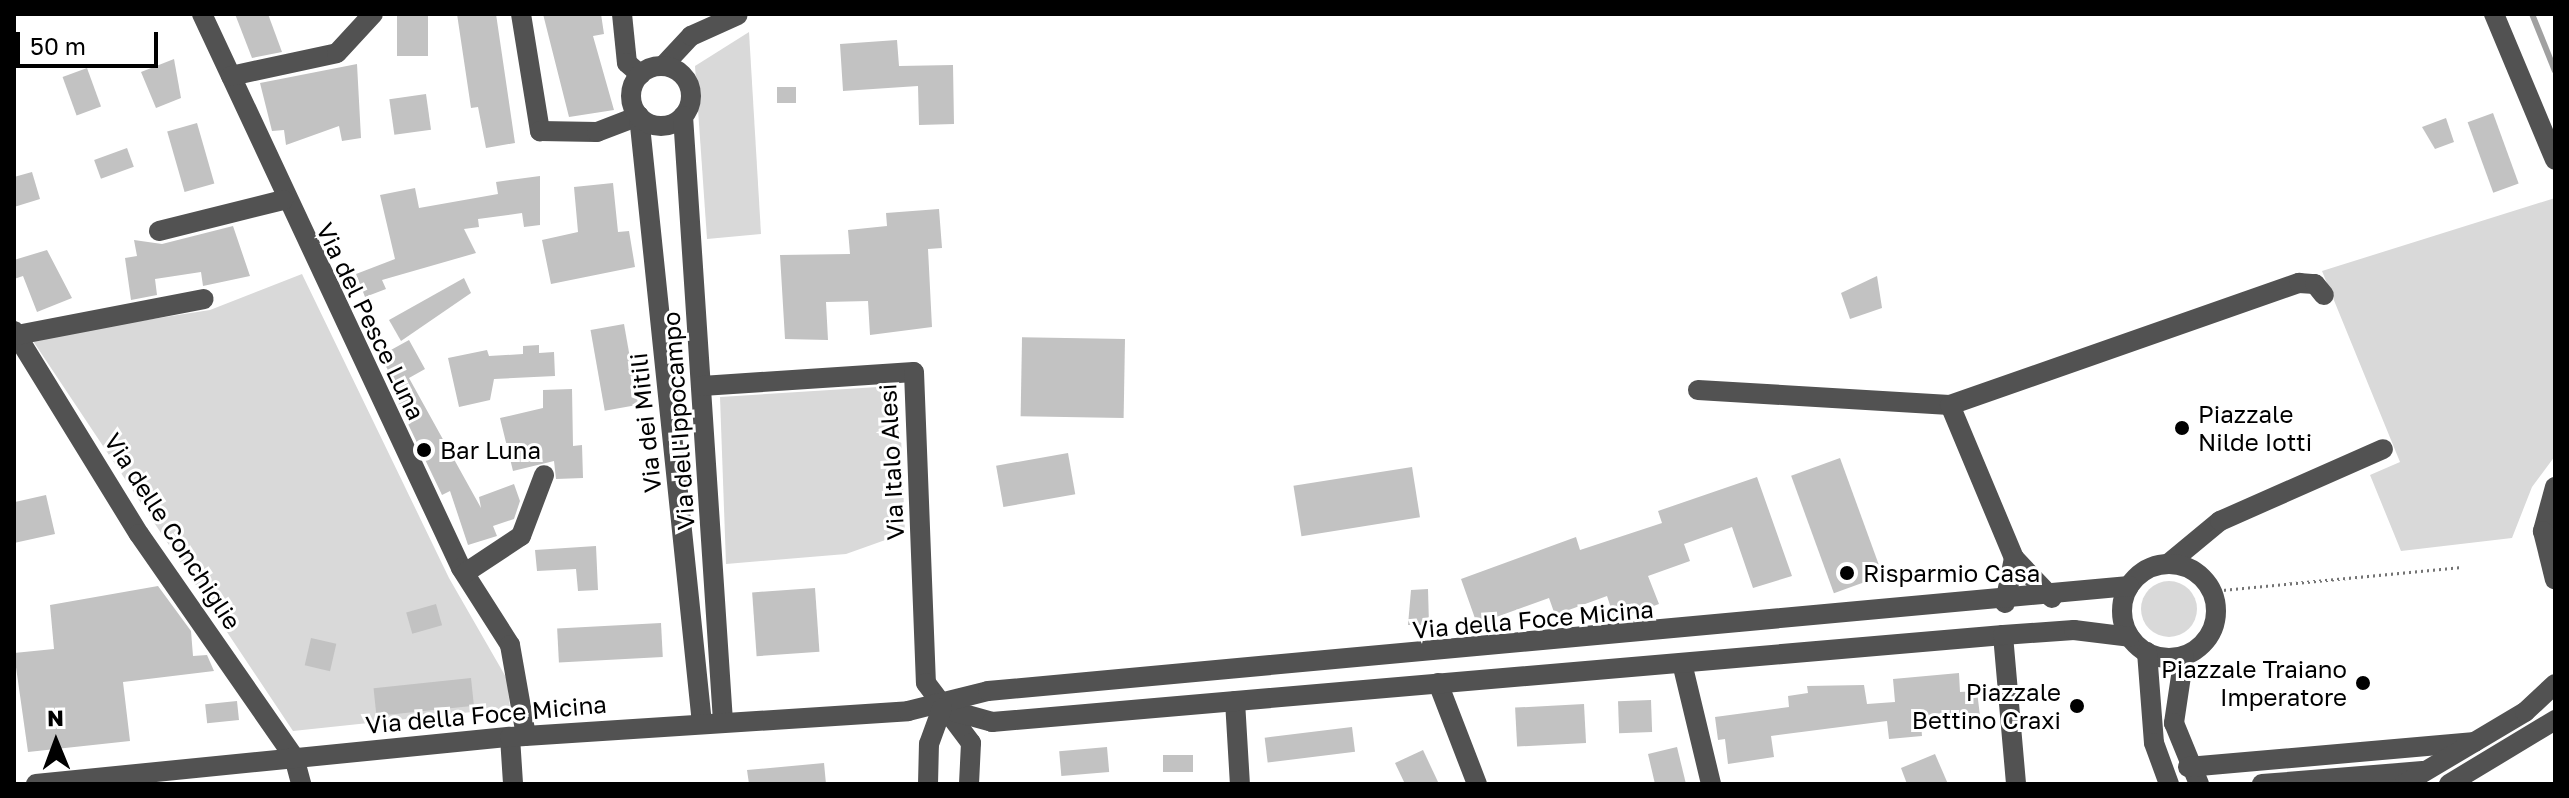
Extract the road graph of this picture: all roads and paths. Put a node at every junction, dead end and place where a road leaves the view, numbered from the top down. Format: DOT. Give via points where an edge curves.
graph roads {
  1 [pos="202,14"];
  2 [pos="373,14"];
  3 [pos="521,14"];
  4 [pos="622,14"];
  5 [pos="2494,14"];
  6 [pos="738,15"];
  7 [pos="663,66"];
  8 [pos="641,75"];
  9 [pos="231,76"];
  10 [pos="639,116"];
  11 [pos="683,116"];
  12 [pos="2555,160"];
  13 [pos="283,200"];
  14 [pos="159,231"];
  15 [pos="2324,295"];
  16 [pos="204,299"];
  17 [pos="15,333"];
  18 [pos="702,386"];
  19 [pos="1698,390"];
  20 [pos="1950,405"];
  21 [pos="2383,449"];
  22 [pos="544,475"];
  23 [pos="2555,487"];
  24 [pos="2014,558"];
  25 [pos="2168,564"];
  26 [pos="2462,567"];
  27 [pos="465,573"];
  28 [pos="2555,580"];
  29 [pos="2129,586"];
  30 [pos="2212,591"];
  31 [pos="2052,598"];
  32 [pos="2005,603"];
  33 [pos="2003,635"];
  34 [pos="2130,637"];
  35 [pos="1576,642"];
  36 [pos="2147,652"];
  37 [pos="2184,656"];
  38 [pos="1682,663"];
  39 [pos="1579,672"];
  40 [pos="1438,683"];
  41 [pos="2555,684"];
  42 [pos="1235,701"];
  43 [pos="942,708"];
  44 [pos="2555,720"];
  45 [pos="723,722"];
  46 [pos="702,724"];
  47 [pos="518,737"];
  48 [pos="2475,742"];
  49 [pos="294,757"];
  50 [pos="2426,771"];
  51 [pos="2193,775"];
  52 [pos="59,783"];
  53 [pos="36,784"];
  54 [pos="301,784"];
  55 [pos="513,784"];
  56 [pos="928,784"];
  57 [pos="969,784"];
  58 [pos="1240,784"];
  59 [pos="1477,784"];
  60 [pos="1711,784"];
  61 [pos="2016,784"];
  62 [pos="2169,784"];
  63 [pos="2262,784"];
  64 [pos="2404,784"];
  65 [pos="2449,784"];
  1 -- 9 [label="street, Via del Pesce Luna"];
  2 -- 9 [label="street" via="337,53"];
  3 -- 10 [label="street" via="540,131 597,132"];
  4 -- 8 [label="street" via="627,63"];
  5 -- 12 [label="street"];
  6 -- 7 [label="street" via="691,36"];
  7 -- 8 [label="street"];
  7 -- 11 [label="street" via="689,85"];
  8 -- 10 [label="street" via="632,99"];
  9 -- 13 [label="street, Via del Pesce Luna"];
  10 -- 11 [label="street" via="661,126"];
  10 -- 46 [label="street, Via dei Mitili"];
  11 -- 18 [label="street, Via dell'Ippocampo"];
  13 -- 14 [label="street"];
  13 -- 27 [label="street, Via del Pesce Luna"];
  15 -- 20 [label="street" via="2315,284 2299,283"];
  16 -- 17 [label="street"];
  17 -- 49 [label="street, Via delle Conchiglie" via="139,534"];
  18 -- 43 [label="street, Via Italo Alesi" via="914,372 926,683"];
  18 -- 45 [label="street, Via dell'Ippocampo"];
  19 -- 20 [label="street"];
  20 -- 24 [label="street"];
  21 -- 25 [label="street" via="2220,521"];
  22 -- 27 [label="street" via="521,536"];
  23 -- 28 [label="street" via="2543,521"];
  24 -- 31 [label="street"];
  24 -- 32 [label="street"];
  25 -- 29 [label="street, Via della Foce Micina" via="2146,570"];
  25 -- 30 [label="street" via="2198,573"];
  26 -- 30 [label="path"];
  27 -- 47 [label="street, Via del Pesce Luna" via="510,645"];
  29 -- 31 [label="street, Via della Foce Micina"];
  29 -- 34 [label="street" via="2122,608"];
  30 -- 37 [label="street" via="2212,630"];
  31 -- 32 [label="street, Via della Foce Micina"];
  32 -- 35 [label="street, Via della Foce Micina"];
  33 -- 34 [label="street, Via della Foce Micina" via="2074,630"];
  33 -- 38 [label="street, Via della Foce Micina"];
  33 -- 61 [label="street"];
  34 -- 36 [label="street"];
  35 -- 39 [label="street"];
  35 -- 43 [label="street, Via della Foce Micina" via="988,691"];
  36 -- 37 [label="street"];
  36 -- 62 [label="street" via="2154,743"];
  37 -- 51 [label="street" via="2173,706"];
  38 -- 39 [label="street, Via della Foce Micina"];
  38 -- 60 [label="street"];
  39 -- 40 [label="street, Via della Foce Micina"];
  40 -- 42 [label="street, Via della Foce Micina"];
  40 -- 59 [label="street"];
  41 -- 48 [label="street"];
  42 -- 43 [label="street, Via della Foce Micina" via="992,722"];
  42 -- 58 [label="street"];
  43 -- 45 [label="street, Via della Foce Micina"];
  43 -- 56 [label="street" via="929,744"];
  43 -- 57 [label="street" via="971,743"];
  44 -- 65 [label="street"];
  45 -- 46 [label="street, Via della Foce Micina"];
  46 -- 47 [label="street, Via della Foce Micina"];
  47 -- 49 [label="street, Via della Foce Micina"];
  47 -- 55 [label="street, Via del Pesce Luna"];
  48 -- 50 [label="street"];
  48 -- 51 [label="street"];
  49 -- 52 [label="street, Via della Foce Micina"];
  49 -- 54 [label="street"];
  50 -- 63 [label="street"];
  50 -- 64 [label="street"];
  52 -- 53 [label="street, Via della Foce Micina"];
}
